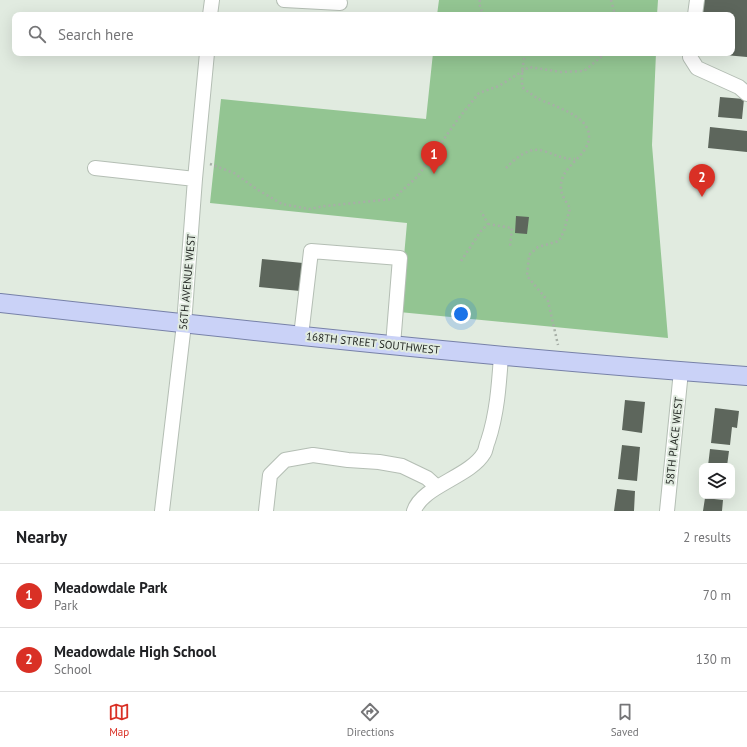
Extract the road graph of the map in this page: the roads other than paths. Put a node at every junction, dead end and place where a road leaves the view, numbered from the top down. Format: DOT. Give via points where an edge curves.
graph roads {
  1 [pos="212,0"];
  2 [pos="284,0"];
  3 [pos="697,0"];
  4 [pos="340,3"];
  5 [pos="210,12"];
  6 [pos="695,12"];
  7 [pos="207,56"];
  8 [pos="690,56"];
  9 [pos="747,94"];
  10 [pos="95,168"];
  11 [pos="195,179"];
  12 [pos="0,303"];
  13 [pos="184,324"];
  14 [pos="301,336"];
  15 [pos="393,345"];
  16 [pos="501,356"];
  17 [pos="681,372"];
  18 [pos="747,376"];
  19 [pos="437,487"];
  20 [pos="162,511"];
  21 [pos="266,511"];
  22 [pos="414,511"];
  23 [pos="667,511"];
  1 -- 5 [label="street"];
  2 -- 4 [label="street"];
  3 -- 6 [label="street"];
  7 -- 11 [label="street, 56TH AVENUE WEST"];
  8 -- 9 [label="street" via="697,68 739,87"];
  10 -- 11 [label="street"];
  11 -- 13 [label="street, 56TH AVENUE WEST"];
  12 -- 13 [label="main road, 168TH STREET SOUTHWEST"];
  13 -- 14 [label="main road, 168TH STREET SOUTHWEST"];
  13 -- 20 [label="street, 56TH AVENUE WEST"];
  14 -- 15 [label="main road, 168TH STREET SOUTHWEST"];
  14 -- 15 [label="street" via="311,251 400,258"];
  15 -- 16 [label="main road, 168TH STREET SOUTHWEST"];
  16 -- 17 [label="main road, 168TH STREET SOUTHWEST"];
  16 -- 19 [label="street" via="496,409 484,453 468,469"];
  17 -- 18 [label="main road, 168TH STREET SOUTHWEST"];
  17 -- 23 [label="street, 58TH PLACE WEST"];
  19 -- 21 [label="street" via="427,478 402,466 313,455 285,460 270,475"];
  19 -- 22 [label="street" via="416,504"];
}
